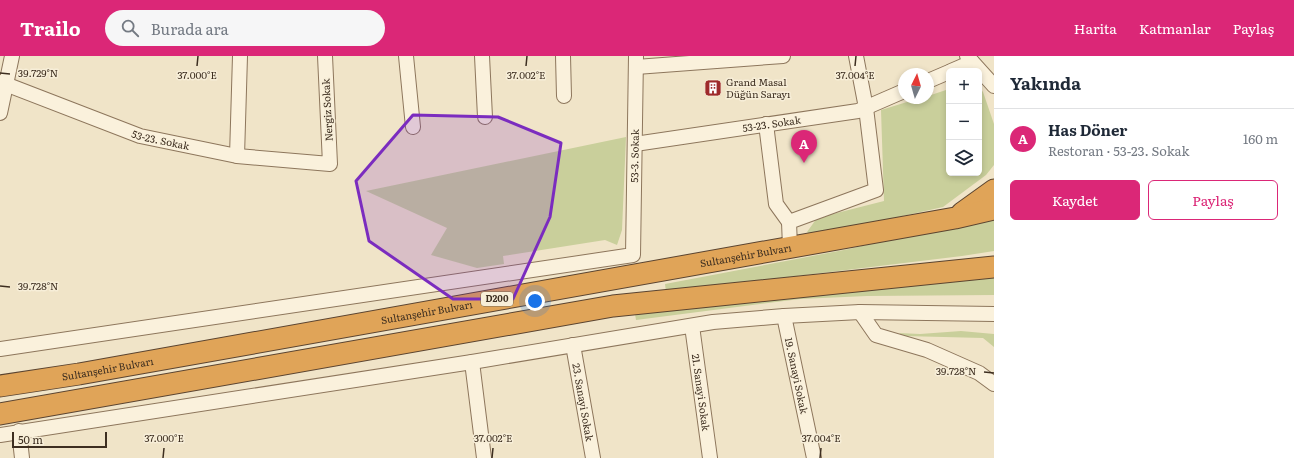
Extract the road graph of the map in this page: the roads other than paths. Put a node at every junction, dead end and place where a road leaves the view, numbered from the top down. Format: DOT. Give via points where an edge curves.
graph roads {
  1 [pos="12,56"];
  2 [pos="240,56"];
  3 [pos="325,56"];
  4 [pos="406,56"];
  5 [pos="482,56"];
  6 [pos="563,56"];
  7 [pos="778,56"];
  8 [pos="783,56"];
  9 [pos="856,56"];
  10 [pos="969,59"];
  11 [pos="636,62"];
  12 [pos="955,68"];
  13 [pos="946,73"];
  14 [pos="934,78"];
  15 [pos="3,84"];
  16 [pos="994,86"];
  17 [pos="898,94"];
  18 [pos="564,96"];
  19 [pos="866,108"];
  20 [pos="0,113"];
  21 [pos="485,117"];
  22 [pos="766,124"];
  23 [pos="412,127"];
  24 [pos="635,144"];
  25 [pos="237,156"];
  26 [pos="330,164"];
  27 [pos="994,190"];
  28 [pos="994,209"];
  29 [pos="955,218"];
  30 [pos="789,222"];
  31 [pos="790,247"];
  32 [pos="994,267"];
  33 [pos="860,312"];
  34 [pos="994,314"];
  35 [pos="784,316"];
  36 [pos="692,326"];
  37 [pos="573,345"];
  38 [pos="0,349"];
  39 [pos="472,362"];
  40 [pos="994,384"];
  41 [pos="0,386"];
  42 [pos="0,414"];
  43 [pos="19,431"];
  44 [pos="0,435"];
  45 [pos="19,458"];
  46 [pos="484,458"];
  47 [pos="593,458"];
  48 [pos="710,458"];
  49 [pos="814,458"];
  1 -- 15 [label="street"];
  2 -- 25 [label="street"];
  3 -- 26 [label="street, Nergiz Sokak"];
  4 -- 23 [label="street"];
  5 -- 21 [label="street"];
  6 -- 18 [label="street"];
  7 -- 8 [label="street"];
  7 -- 11 [label="street"];
  9 -- 19 [label="street"];
  10 -- 12 [label="street"];
  10 -- 16 [label="street"];
  11 -- 24 [label="street, 53-3. Sokak"];
  13 -- 14 [label="street"];
  15 -- 20 [label="street"];
  15 -- 25 [label="street, 53-23. Sokak" via="140,136"];
  17 -- 19 [label="street, 53-23. Sokak"];
  19 -- 22 [label="street, 53-23. Sokak"];
  19 -- 30 [label="street" via="876,190"];
  22 -- 24 [label="street, 53-23. Sokak"];
  22 -- 30 [label="street" via="776,204"];
  24 -- 38 [label="street, 53-3. Sokak" via="632,255"];
  25 -- 26 [label="street, 53-23. Sokak"];
  27 -- 29 [label="highway"];
  28 -- 29 [label="highway, Sultanşehir Bulvarı / D200"];
  29 -- 31 [label="highway, Sultanşehir Bulvarı / D200"];
  30 -- 31 [label="street"];
  31 -- 41 [label="highway, Sultanşehir Bulvarı / D200"];
  32 -- 42 [label="highway" via="613,306"];
  33 -- 34 [label="street"];
  33 -- 35 [label="street"];
  33 -- 40 [label="street" via="876,335 928,350 979,373"];
  35 -- 36 [label="street"];
  35 -- 49 [label="street, 19. Sanayi Sokak"];
  36 -- 37 [label="street"];
  36 -- 48 [label="street, 21. Sanayi Sokak"];
  37 -- 39 [label="street"];
  37 -- 47 [label="street, 23. Sanayi Sokak"];
  39 -- 43 [label="street"];
  39 -- 46 [label="street"];
  43 -- 44 [label="street"];
  43 -- 45 [label="street"];
}
